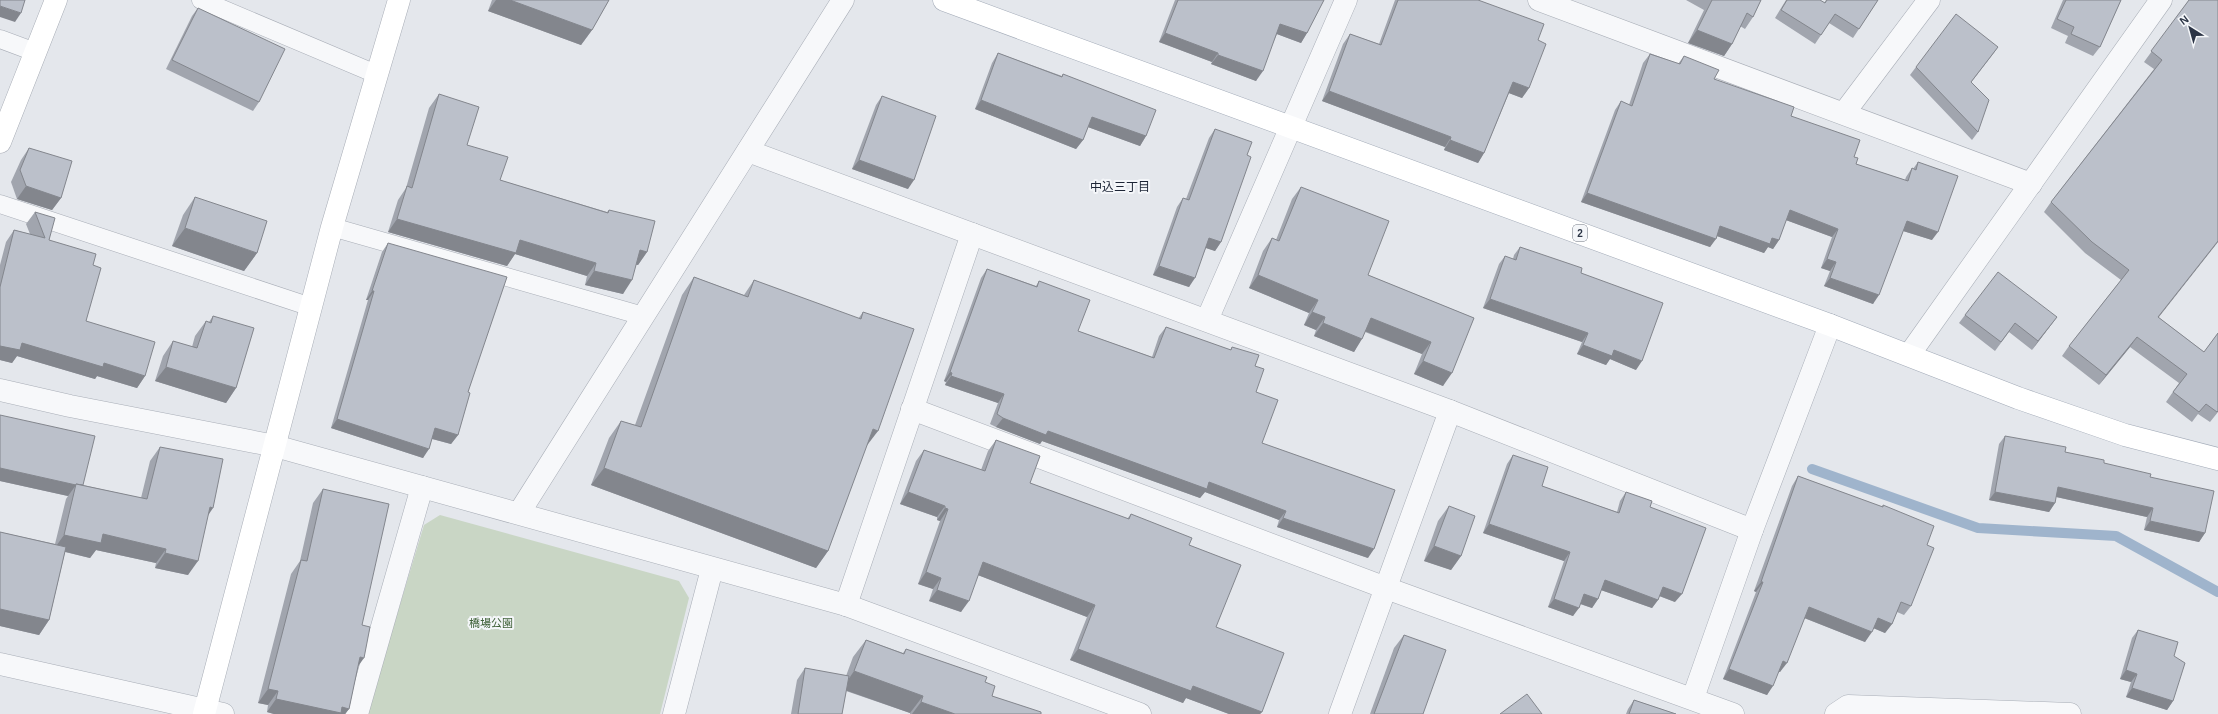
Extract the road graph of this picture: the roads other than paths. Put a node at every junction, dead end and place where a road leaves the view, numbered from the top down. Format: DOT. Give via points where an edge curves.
graph roads {
  1 [pos="56,0"];
  2 [pos="201,0"];
  3 [pos="399,0"];
  4 [pos="843,0"];
  5 [pos="944,0"];
  6 [pos="1346,0"];
  7 [pos="1539,0"];
  8 [pos="1929,0"];
  9 [pos="2161,0"];
  10 [pos="0,39"];
  11 [pos="35,52"];
  12 [pos="376,74"];
  13 [pos="1844,113"];
  14 [pos="1291,126"];
  15 [pos="0,142"];
  16 [pos="748,150"];
  17 [pos="2031,184"];
  18 [pos="0,204"];
  19 [pos="332,227"];
  20 [pos="972,234"];
  21 [pos="311,307"];
  22 [pos="643,316"];
  23 [pos="1207,320"];
  24 [pos="1830,325"];
  25 [pos="1909,355"];
  26 [pos="0,390"];
  27 [pos="912,409"];
  28 [pos="1450,411"];
  29 [pos="275,446"];
  30 [pos="2218,459"];
  31 [pos="422,487"];
  32 [pos="519,513"];
  33 [pos="1752,530"];
  34 [pos="712,569"];
  35 [pos="1386,588"];
  36 [pos="846,605"];
  37 [pos="0,664"];
  38 [pos="1693,698"];
  39 [pos="211,712"];
  40 [pos="357,714"];
  41 [pos="674,714"];
  42 [pos="1140,714"];
  43 [pos="1340,714"];
  44 [pos="1733,714"];
  45 [pos="1836,714"];
  46 [pos="2070,714"];
  1 -- 11 [label="main road"];
  2 -- 12 [label="lane"];
  3 -- 12 [label="main road"];
  4 -- 16 [label="street"];
  5 -- 14 [label="main road, 2"];
  6 -- 14 [label="street"];
  7 -- 13 [label="street"];
  8 -- 13 [label="street"];
  9 -- 17 [label="street"];
  10 -- 11 [label="lane"];
  11 -- 15 [label="main road"];
  12 -- 19 [label="main road"];
  13 -- 17 [label="street"];
  14 -- 23 [label="street"];
  14 -- 24 [label="main road, 2"];
  16 -- 20 [label="street"];
  16 -- 22 [label="street"];
  17 -- 25 [label="street"];
  18 -- 21 [label="lane"];
  19 -- 21 [label="main road"];
  19 -- 22 [label="lane"];
  20 -- 23 [label="street"];
  20 -- 27 [label="street"];
  21 -- 29 [label="main road"];
  22 -- 32 [label="street"];
  23 -- 28 [label="street"];
  24 -- 25 [label="main road, 2"];
  24 -- 33 [label="street"];
  25 -- 30 [label="main road, 2" via="2125,436"];
  26 -- 29 [label="street"];
  27 -- 35 [label="street"];
  27 -- 36 [label="street"];
  28 -- 33 [label="street"];
  28 -- 35 [label="street"];
  29 -- 31 [label="street"];
  29 -- 39 [label="main road"];
  31 -- 32 [label="street"];
  31 -- 40 [label="street"];
  32 -- 34 [label="street"];
  33 -- 38 [label="street"];
  34 -- 36 [label="street"];
  34 -- 41 [label="street"];
  35 -- 38 [label="street"];
  35 -- 43 [label="street"];
  36 -- 42 [label="street"];
  37 -- 39 [label="street"];
  38 -- 44 [label="street"];
  45 -- 46 [label="street" via="1848,706"];
}
